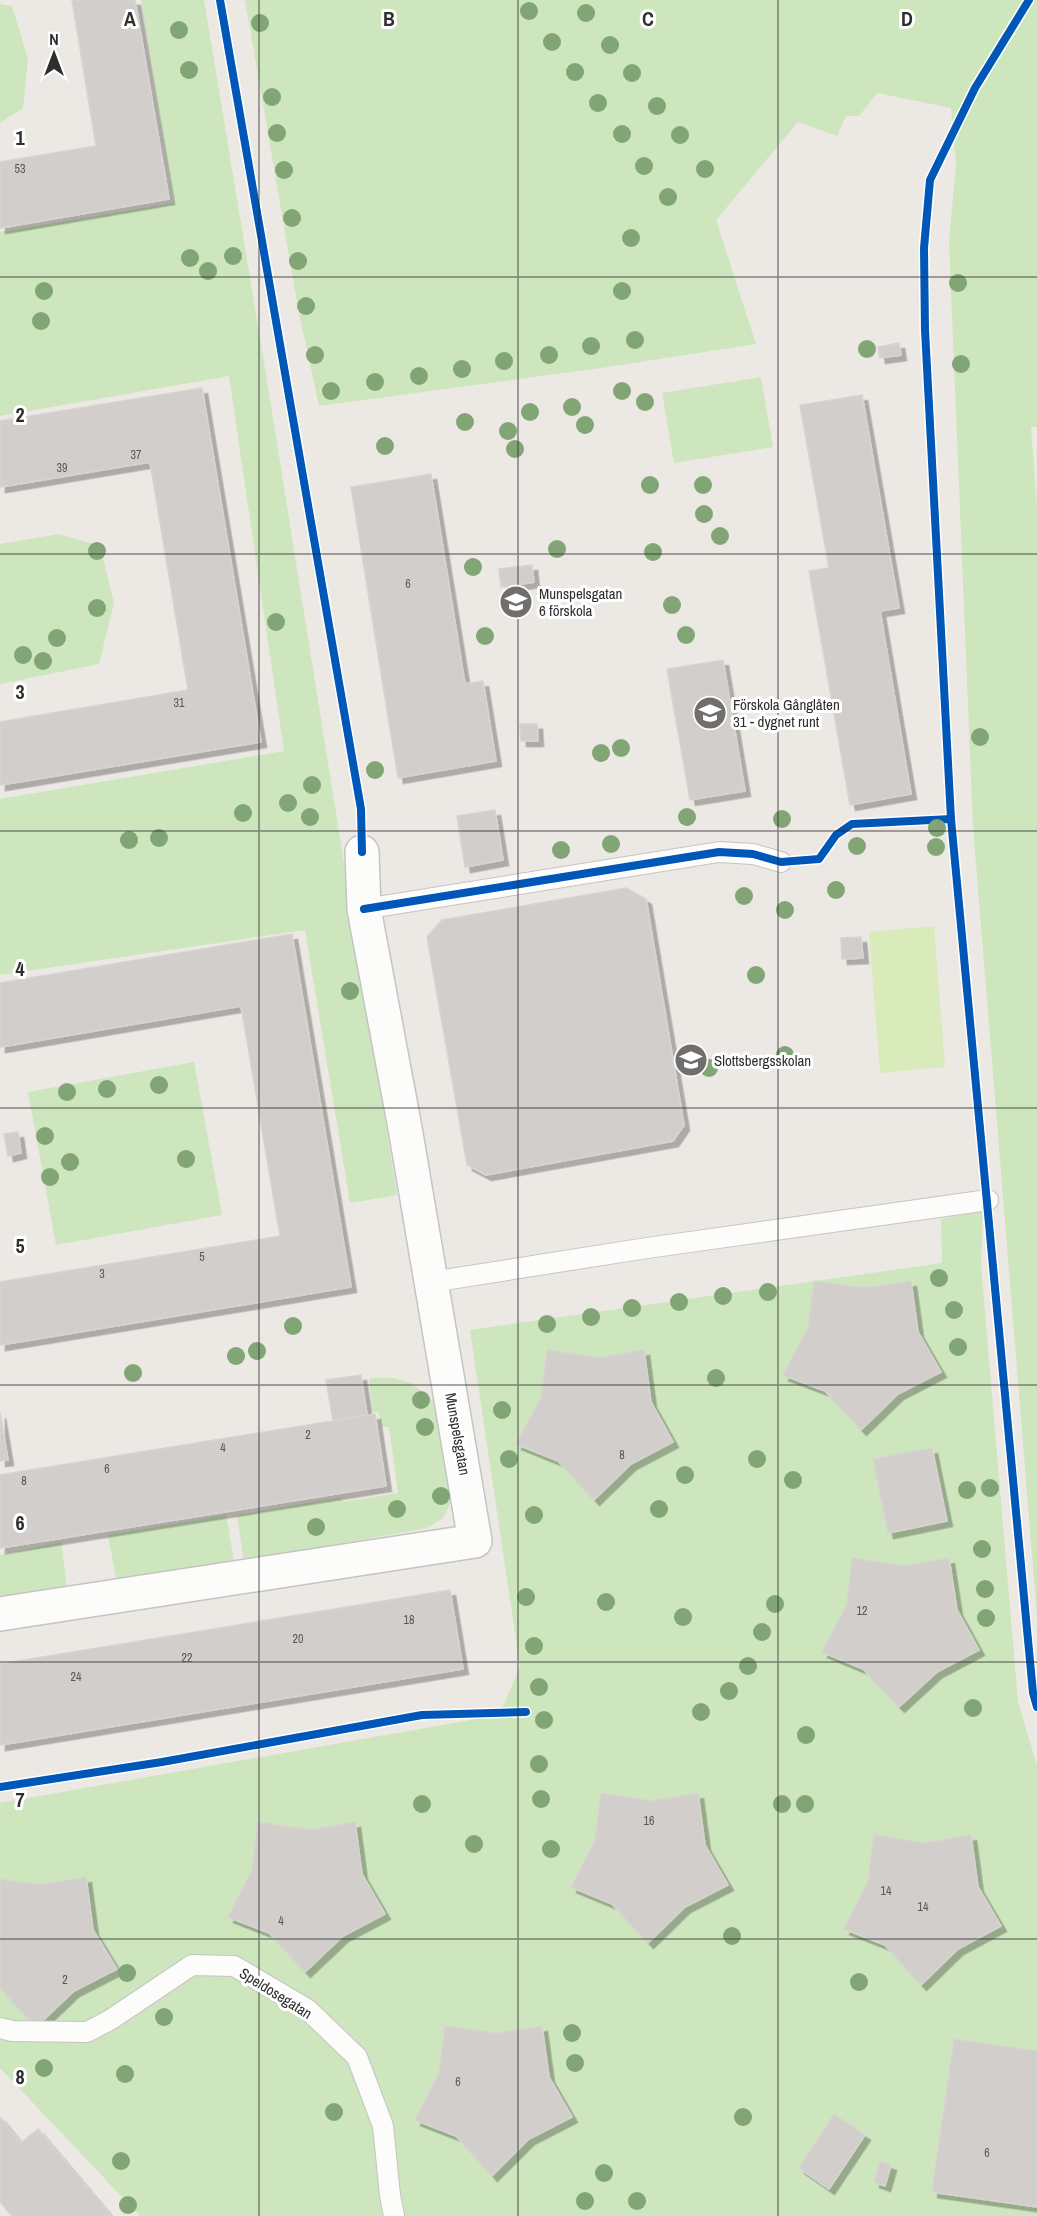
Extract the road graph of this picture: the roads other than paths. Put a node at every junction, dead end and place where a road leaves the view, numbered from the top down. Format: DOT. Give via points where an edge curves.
graph roads {
  1 [pos="362,852"];
  2 [pos="781,862"];
  3 [pos="364,909"];
  4 [pos="988,1200"];
  5 [pos="431,1282"];
  6 [pos="0,1614"];
  7 [pos="0,2028"];
  8 [pos="394,2216"];
  1 -- 3 [label="street, Munspelsgatan"];
  2 -- 3 [label="lane" via="753,854 718,852"];
  3 -- 5 [label="street, Munspelsgatan"];
  4 -- 5 [label="lane"];
  5 -- 6 [label="street, Munspelsgatan" via="475,1541"];
  7 -- 8 [label="lane, Speldosegatan" via="87,2032 192,1965 234,1966 307,2009 357,2057 383,2126"];
}
